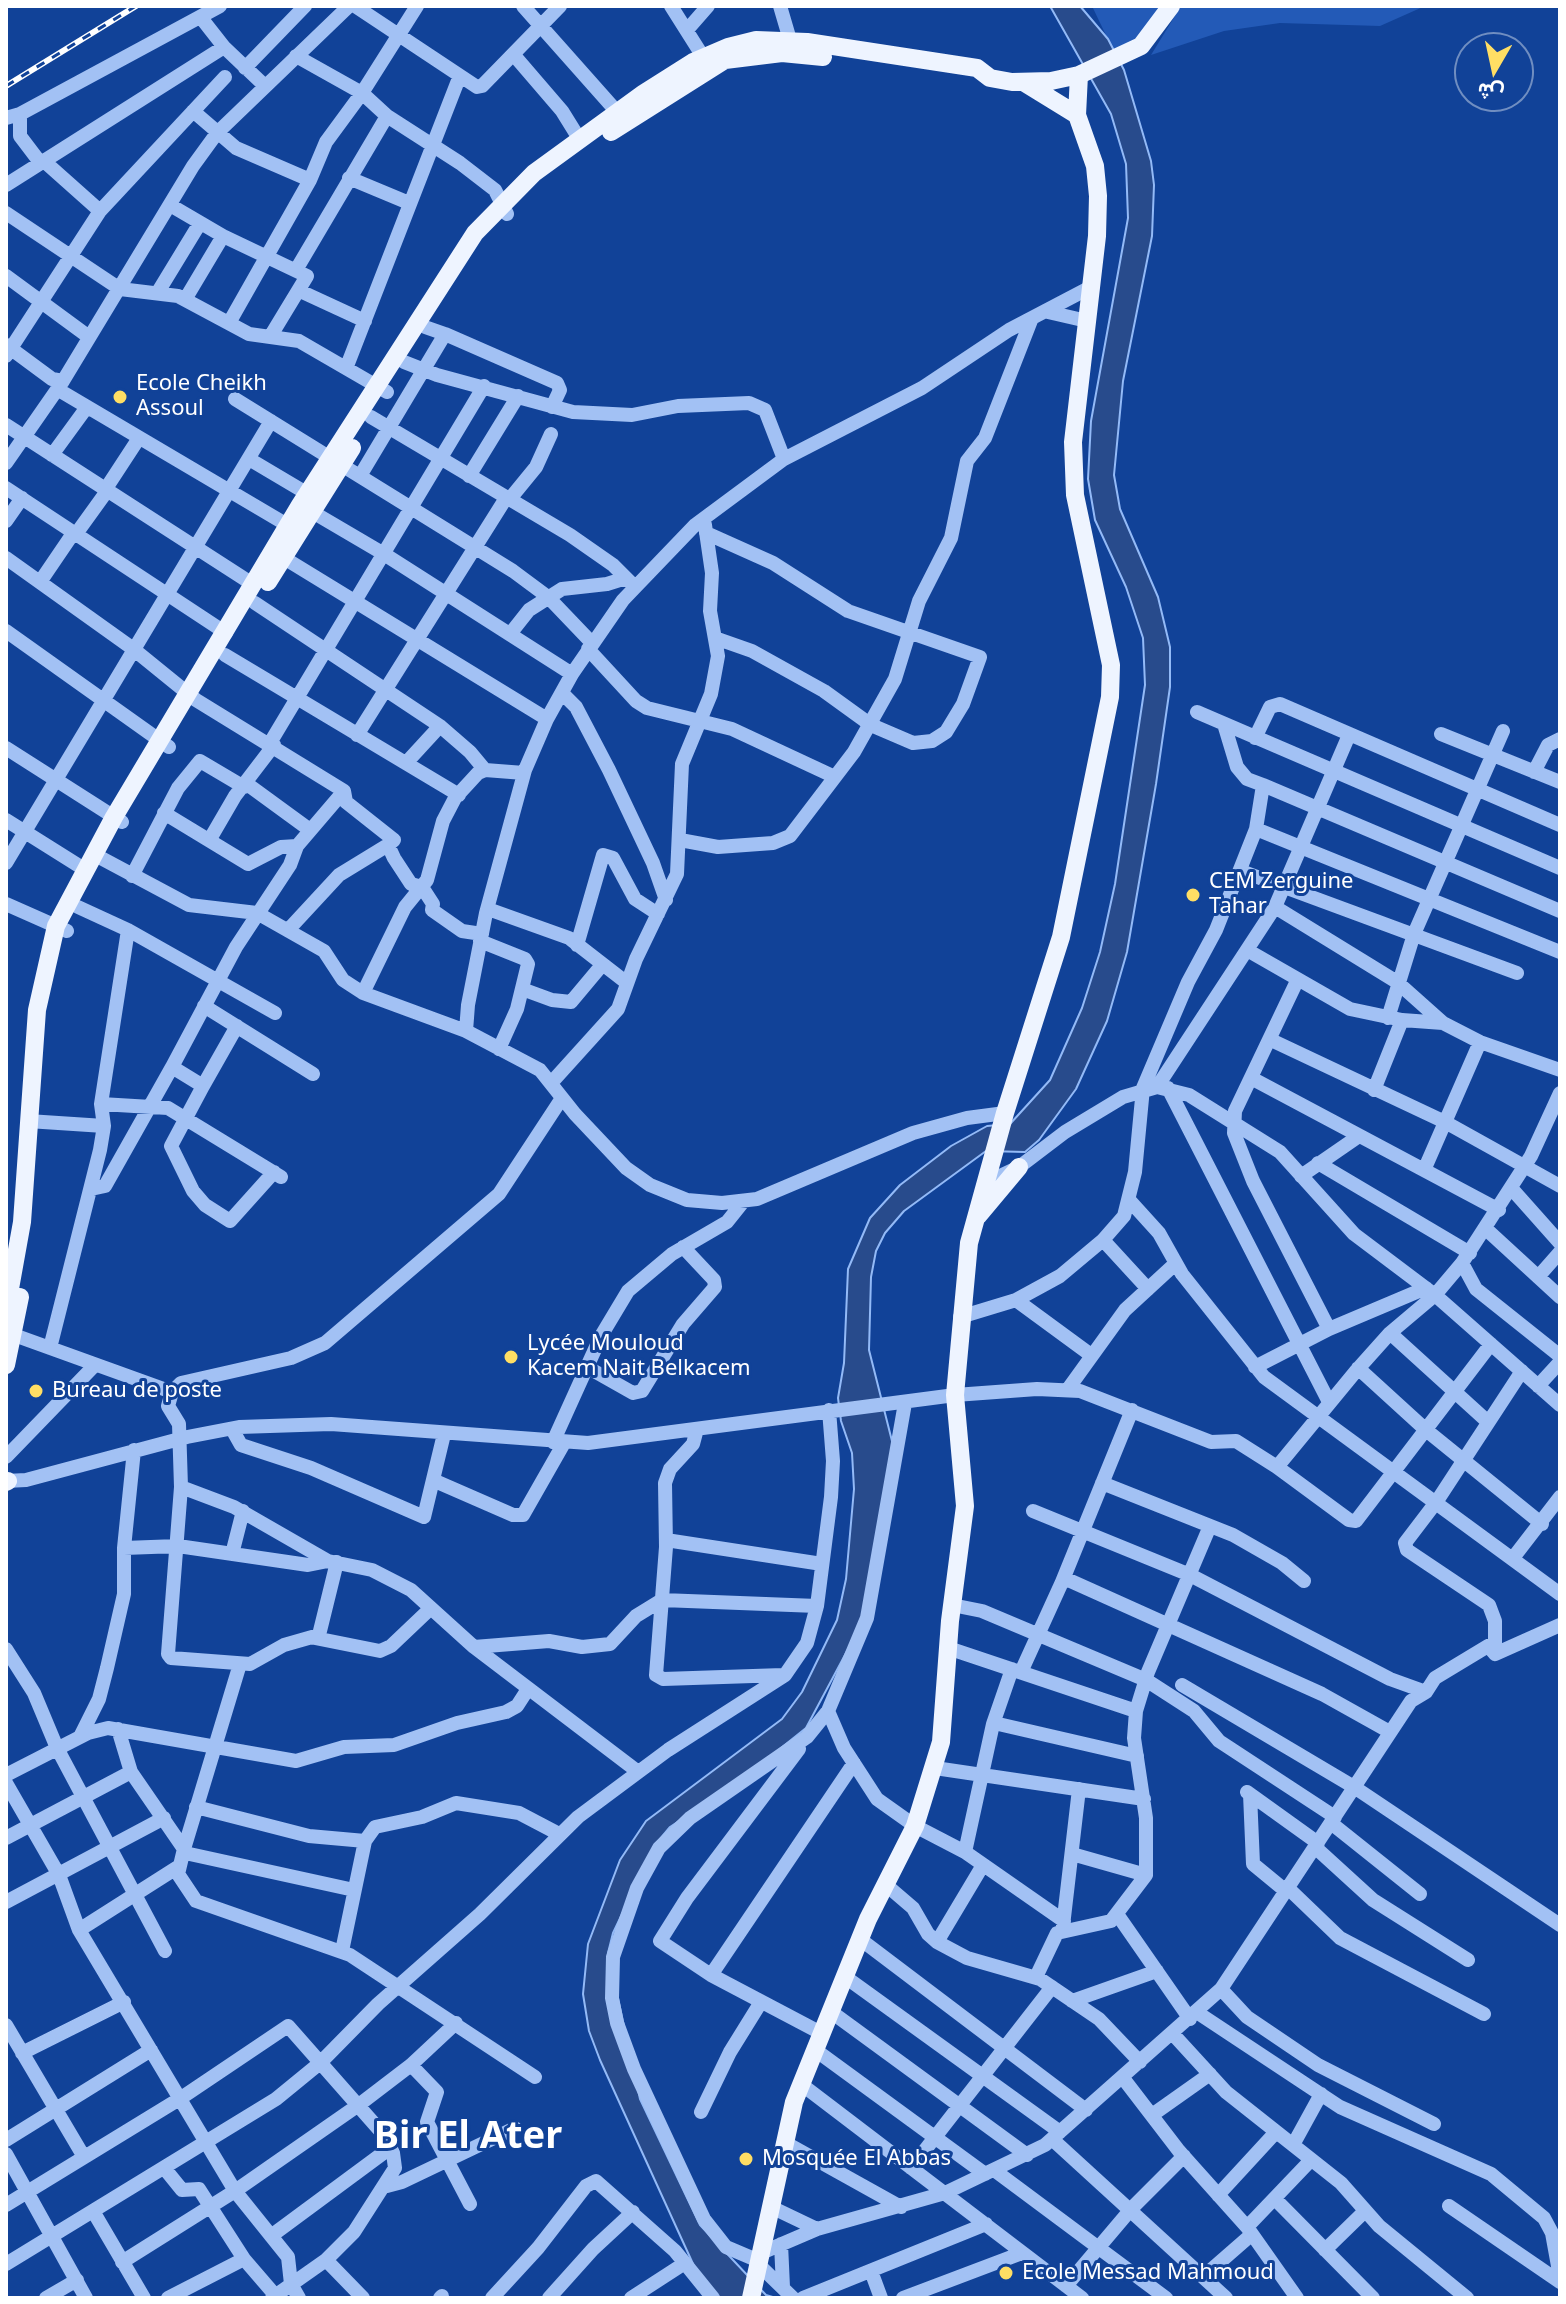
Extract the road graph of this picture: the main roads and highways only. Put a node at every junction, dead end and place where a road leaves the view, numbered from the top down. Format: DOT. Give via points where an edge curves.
graph roads {
  1 [pos="1171,6"];
  2 [pos="706,63"];
  3 [pos="1082,74"];
  4 [pos="1025,83"];
  5 [pos="1077,115"];
  6 [pos="504,209"];
  7 [pos="382,388"];
  8 [pos="336,461"];
  9 [pos="307,504"];
  10 [pos="254,594"];
  11 [pos="193,696"];
  12 [pos="118,819"];
  13 [pos="62,928"];
  14 [pos="34,1121"];
  15 [pos="1023,1164"];
  16 [pos="974,1221"];
  17 [pos="6,1311"];
  18 [pos="6,1365"];
  19 [pos="751,2298"];
  1 -- 3 [label="main road" via="1152,36 1128,54"];
  2 -- 4 [label="main road" via="801,45 975,80"];
  2 -- 6 [label="main road"];
  2 -- 6 [label="main road" via="618,113 534,173"];
  3 -- 4 [label="main road"];
  3 -- 5 [label="main road"];
  4 -- 5 [label="main road"];
  5 -- 16 [label="main road" via="1095,166 1098,196 1073,442 1075,495 1106,639 1110,697 1061,937"];
  6 -- 7 [label="main road"];
  6 -- 7 [label="main road" via="475,233 444,277"];
  7 -- 8 [label="main road"];
  7 -- 8 [label="main road" via="371,417"];
  8 -- 9 [label="main road"];
  9 -- 10 [label="main road" via="289,526"];
  9 -- 10 [label="main road" via="284,558"];
  10 -- 11 [label="main road" via="226,633"];
  10 -- 11 [label="main road" via="225,655"];
  11 -- 12 [label="main road"];
  12 -- 13 [label="main road" via="78,907"];
  12 -- 13 [label="main road" via="84,869"];
  13 -- 14 [label="main road"];
  14 -- 17 [label="main road"];
  14 -- 18 [label="main road" via="30,1233"];
  15 -- 16 [label="main road"];
  16 -- 19 [label="main road" via="955,1395 965,1506 935,1768 915,1826 860,1939 801,2084"];
}
